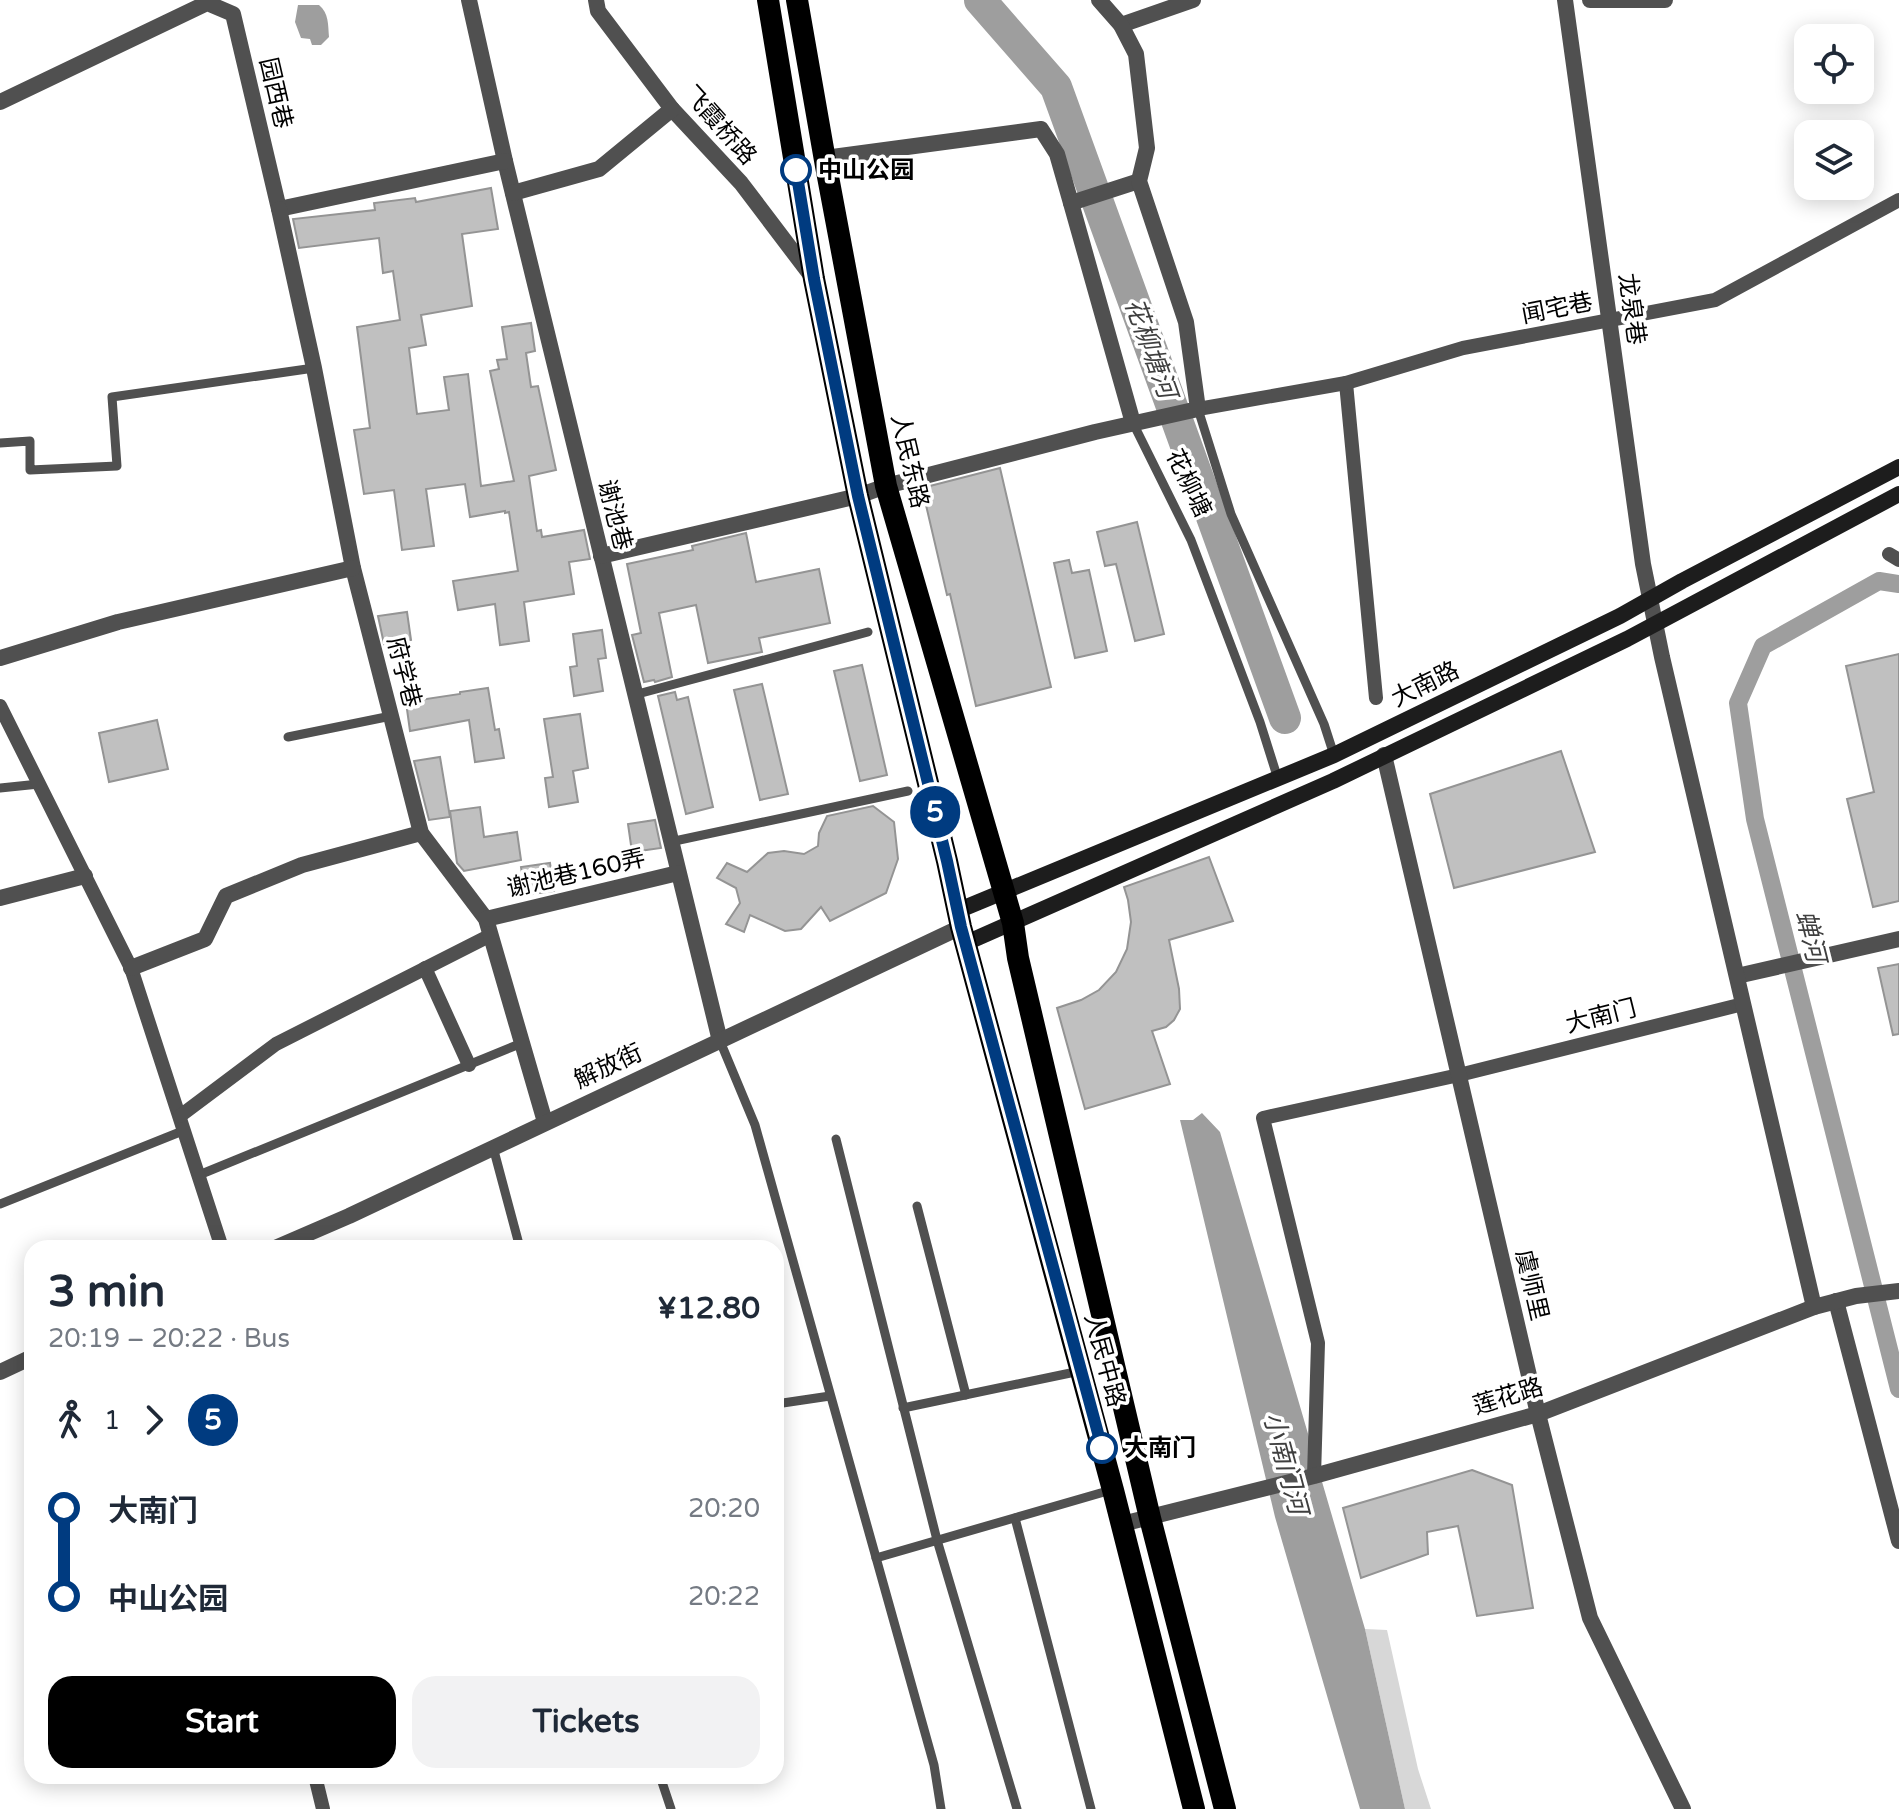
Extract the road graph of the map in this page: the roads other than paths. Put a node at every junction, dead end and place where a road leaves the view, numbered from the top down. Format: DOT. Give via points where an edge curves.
graph roads {
  1 [pos="469,0"];
  2 [pos="596,0"];
  3 [pos="768,0"];
  4 [pos="797,0"];
  5 [pos="1099,0"];
  6 [pos="1193,0"];
  7 [pos="1565,0"];
  8 [pos="1590,0"];
  9 [pos="1665,0"];
  10 [pos="1121,25"];
  11 [pos="0,102"];
  12 [pos="672,109"];
  13 [pos="825,158"];
  14 [pos="505,161"];
  15 [pos="1139,181"];
  16 [pos="513,193"];
  17 [pos="1899,200"];
  18 [pos="1075,202"];
  19 [pos="279,209"];
  20 [pos="814,279"];
  21 [pos="1610,321"];
  22 [pos="314,368"];
  23 [pos="1346,383"];
  24 [pos="1198,409"];
  25 [pos="1133,423"];
  26 [pos="0,443"];
  27 [pos="1899,467"];
  28 [pos="886,486"];
  29 [pos="1899,494"];
  30 [pos="858,496"];
  31 [pos="601,556"];
  32 [pos="353,568"];
  33 [pos="1650,599"];
  34 [pos="1655,624"];
  35 [pos="868,632"];
  36 [pos="0,658"];
  37 [pos="634,695"];
  38 [pos="1376,698"];
  39 [pos="0,706"];
  40 [pos="391,716"];
  41 [pos="288,737"];
  42 [pos="1384,755"];
  43 [pos="1329,758"];
  44 [pos="1279,780"];
  45 [pos="39,784"];
  46 [pos="0,788"];
  47 [pos="908,791"];
  48 [pos="421,833"];
  49 [pos="670,842"];
  50 [pos="678,873"];
  51 [pos="85,876"];
  52 [pos="1005,892"];
  53 [pos="0,898"];
  54 [pos="1013,923"];
  55 [pos="488,927"];
  56 [pos="962,927"];
  57 [pos="1899,939"];
  58 [pos="131,968"];
  59 [pos="425,968"];
  60 [pos="1737,976"];
  61 [pos="1743,1004"];
  62 [pos="720,1041"];
  63 [pos="522,1043"];
  64 [pos="469,1065"];
  65 [pos="1459,1075"];
  66 [pos="545,1122"];
  67 [pos="182,1123"];
  68 [pos="836,1139"];
  69 [pos="493,1147"];
  70 [pos="199,1175"];
  71 [pos="0,1204"];
  72 [pos="917,1206"];
  73 [pos="219,1240"];
  74 [pos="294,1240"];
  75 [pos="518,1240"];
  76 [pos="1899,1291"];
  77 [pos="1836,1301"];
  78 [pos="1814,1307"];
  79 [pos="24,1361"];
  80 [pos="1081,1371"];
  81 [pos="0,1372"];
  82 [pos="966,1395"];
  83 [pos="830,1396"];
  84 [pos="784,1403"];
  85 [pos="903,1408"];
  86 [pos="1538,1414"];
  87 [pos="1314,1476"];
  88 [pos="1113,1490"];
  89 [pos="1015,1518"];
  90 [pos="1150,1518"];
  91 [pos="1122,1524"];
  92 [pos="937,1540"];
  93 [pos="1899,1541"];
  94 [pos="876,1558"];
  95 [pos="317,1784"];
  96 [pos="663,1784"];
  97 [pos="323,1809"];
  98 [pos="671,1809"];
  99 [pos="941,1809"];
  100 [pos="1017,1809"];
  101 [pos="1091,1809"];
  102 [pos="1194,1809"];
  103 [pos="1225,1809"];
  104 [pos="1683,1809"];
  1 -- 14 [label="street, 谢池巷"];
  2 -- 12 [label="street, 飞霞桥路" via="598,11"];
  3 -- 20 [label="highway"];
  4 -- 13 [label="highway, 人民东路"];
  5 -- 10 [label="street"];
  6 -- 10 [label="street"];
  7 -- 21 [label="street, 龙泉巷"];
  8 -- 9 [label="street"];
  10 -- 15 [label="street" via="1136,54 1147,148"];
  11 -- 19 [label="street, 园西巷" via="207,3 233,14"];
  12 -- 16 [label="street" via="599,169"];
  12 -- 20 [label="street, 飞霞桥路" via="741,183"];
  13 -- 18 [label="street, 花柳塘" via="1041,129"];
  13 -- 28 [label="highway, 人民东路"];
  14 -- 16 [label="street, 谢池巷"];
  14 -- 19 [label="street"];
  15 -- 18 [label="street"];
  15 -- 24 [label="street" via="1186,322"];
  16 -- 31 [label="street, 谢池巷"];
  17 -- 21 [label="street, 闻宅巷" via="1715,300"];
  18 -- 25 [label="street, 花柳塘"];
  19 -- 22 [label="street, 府学巷"];
  20 -- 30 [label="highway"];
  21 -- 23 [label="street, 闻宅巷" via="1463,348"];
  21 -- 33 [label="street, 龙泉巷"];
  22 -- 26 [label="lane" via="112,397 117,466 30,470 30,441"];
  22 -- 32 [label="street, 府学巷"];
  23 -- 24 [label="street, 闻宅巷"];
  23 -- 38 [label="street"];
  24 -- 25 [label="street"];
  24 -- 43 [label="lane" via="1231,514 1324,724"];
  25 -- 28 [label="street"];
  25 -- 44 [label="lane, 花柳塘" via="1191,540"];
  27 -- 33 [label="main road, 大南路"];
  28 -- 30 [label="street"];
  28 -- 52 [label="highway, 人民东路"];
  29 -- 34 [label="main road, 大南路"];
  30 -- 31 [label="street"];
  30 -- 56 [label="highway"];
  31 -- 37 [label="street, 谢池巷"];
  32 -- 36 [label="street" via="118,622"];
  32 -- 40 [label="street, 府学巷"];
  33 -- 34 [label="street, 龙泉巷"];
  33 -- 43 [label="main road, 大南路"];
  34 -- 42 [label="main road, 大南路"];
  34 -- 60 [label="street"];
  35 -- 37 [label="lane"];
  37 -- 49 [label="street, 谢池巷"];
  39 -- 45 [label="street"];
  40 -- 41 [label="lane"];
  40 -- 48 [label="street, 府学巷"];
  42 -- 54 [label="main road, 大南路"];
  42 -- 65 [label="street, 虞师里"];
  43 -- 44 [label="main road, 大南路"];
  44 -- 52 [label="main road, 大南路"];
  45 -- 46 [label="lane"];
  45 -- 51 [label="street"];
  47 -- 49 [label="lane"];
  48 -- 55 [label="street, 府学巷"];
  48 -- 58 [label="street" via="302,865 226,896 205,939"];
  49 -- 50 [label="street, 谢池巷"];
  50 -- 55 [label="street, 谢池巷160弄"];
  50 -- 62 [label="street, 谢池巷"];
  51 -- 53 [label="street"];
  51 -- 58 [label="street"];
  52 -- 54 [label="highway, 人民东路"];
  52 -- 56 [label="main road, 大南路"];
  54 -- 56 [label="main road, 大南路"];
  54 -- 90 [label="highway, 人民中路"];
  55 -- 59 [label="street"];
  55 -- 63 [label="street, 府学巷"];
  56 -- 62 [label="street, 解放街"];
  56 -- 80 [label="highway, 人民中路"];
  57 -- 60 [label="street"];
  58 -- 67 [label="street"];
  59 -- 64 [label="street"];
  59 -- 67 [label="street" via="276,1044"];
  60 -- 61 [label="street"];
  61 -- 65 [label="street, 大南门"];
  61 -- 78 [label="street"];
  62 -- 66 [label="street, 解放街"];
  62 -- 83 [label="lane" via="755,1125"];
  63 -- 64 [label="lane"];
  63 -- 66 [label="street, 府学巷"];
  64 -- 70 [label="lane"];
  65 -- 86 [label="street, 虞师里"];
  65 -- 87 [label="street, 大南门" via="1263,1118 1318,1343"];
  66 -- 69 [label="street, 解放街"];
  67 -- 70 [label="street"];
  67 -- 71 [label="lane"];
  68 -- 85 [label="lane"];
  69 -- 74 [label="street, 解放街"];
  69 -- 75 [label="lane"];
  70 -- 73 [label="street"];
  72 -- 82 [label="lane"];
  76 -- 77 [label="street, 莲花路"];
  77 -- 78 [label="street, 莲花路"];
  77 -- 93 [label="street"];
  78 -- 86 [label="street, 莲花路"];
  79 -- 81 [label="street"];
  80 -- 82 [label="lane"];
  80 -- 88 [label="highway, 人民中路"];
  82 -- 85 [label="lane"];
  83 -- 84 [label="lane"];
  83 -- 94 [label="lane"];
  85 -- 92 [label="lane"];
  86 -- 87 [label="street, 莲花路"];
  86 -- 104 [label="street, 虞师里" via="1590,1618"];
  87 -- 90 [label="street, 莲花路"];
  88 -- 89 [label="lane"];
  88 -- 91 [label="highway, 人民中路"];
  89 -- 92 [label="lane"];
  89 -- 101 [label="lane"];
  90 -- 91 [label="street, 莲花路"];
  90 -- 103 [label="highway, 人民中路"];
  91 -- 102 [label="highway, 人民中路"];
  92 -- 94 [label="lane"];
  92 -- 100 [label="lane"];
  94 -- 99 [label="lane" via="934,1765"];
  95 -- 97 [label="street"];
  96 -- 98 [label="lane"];
}
